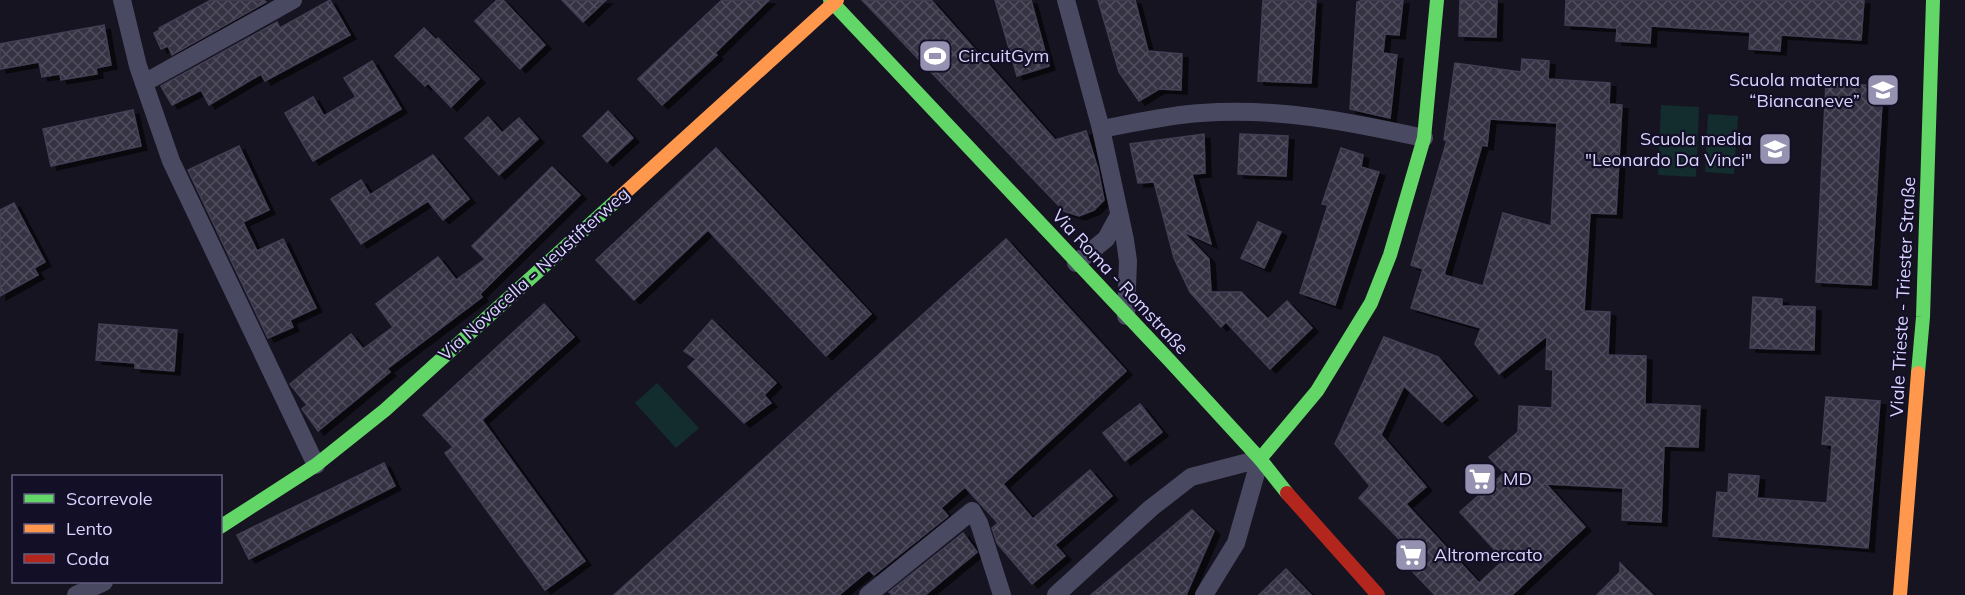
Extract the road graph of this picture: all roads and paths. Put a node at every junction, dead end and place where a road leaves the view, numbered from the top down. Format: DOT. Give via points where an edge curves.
graph roads {
  1 [pos="122,0"];
  2 [pos="293,0"];
  3 [pos="1066,0"];
  4 [pos="1437,0"];
  5 [pos="1933,0"];
  6 [pos="833,1"];
  7 [pos="144,82"];
  8 [pos="1101,129"];
  9 [pos="1424,138"];
  10 [pos="1118,217"];
  11 [pos="1076,263"];
  12 [pos="1126,316"];
  13 [pos="1260,459"];
  14 [pos="316,465"];
  15 [pos="222,526"];
  16 [pos="102,583"];
  17 [pos="76,595"];
  18 [pos="868,595"];
  19 [pos="1002,595"];
  20 [pos="1056,595"];
  21 [pos="1204,595"];
  22 [pos="1378,595"];
  23 [pos="1900,595"];
  1 -- 7 [label="street"];
  2 -- 7 [label="street"];
  3 -- 8 [label="street"];
  4 -- 9 [label="street"];
  5 -- 23 [label="street, Viale Trieste - Triester Straße" via="1923,317"];
  6 -- 11 [label="street, Via Roma - Romstraße"];
  6 -- 14 [label="street, Via Novacella - Neustifterweg" via="385,410"];
  7 -- 14 [label="street" via="171,161"];
  8 -- 9 [label="street" via="1200,113 1284,112"];
  8 -- 10 [label="street"];
  9 -- 13 [label="street" via="1390,255 1371,303 1317,391"];
  10 -- 11 [label="street" via="1106,239"];
  10 -- 12 [label="street" via="1128,261"];
  11 -- 12 [label="street, Via Roma - Romstraße"];
  12 -- 13 [label="street, Via Roma - Romstraße"];
  13 -- 20 [label="street" via="1191,477"];
  13 -- 21 [label="street" via="1236,543"];
  13 -- 22 [label="street, Via Roma - Romstraße" via="1306,517"];
  14 -- 15 [label="street, Via Novacella - Neustifterweg"];
  16 -- 17 [label="street"];
  18 -- 19 [label="street" via="972,511"];
}
